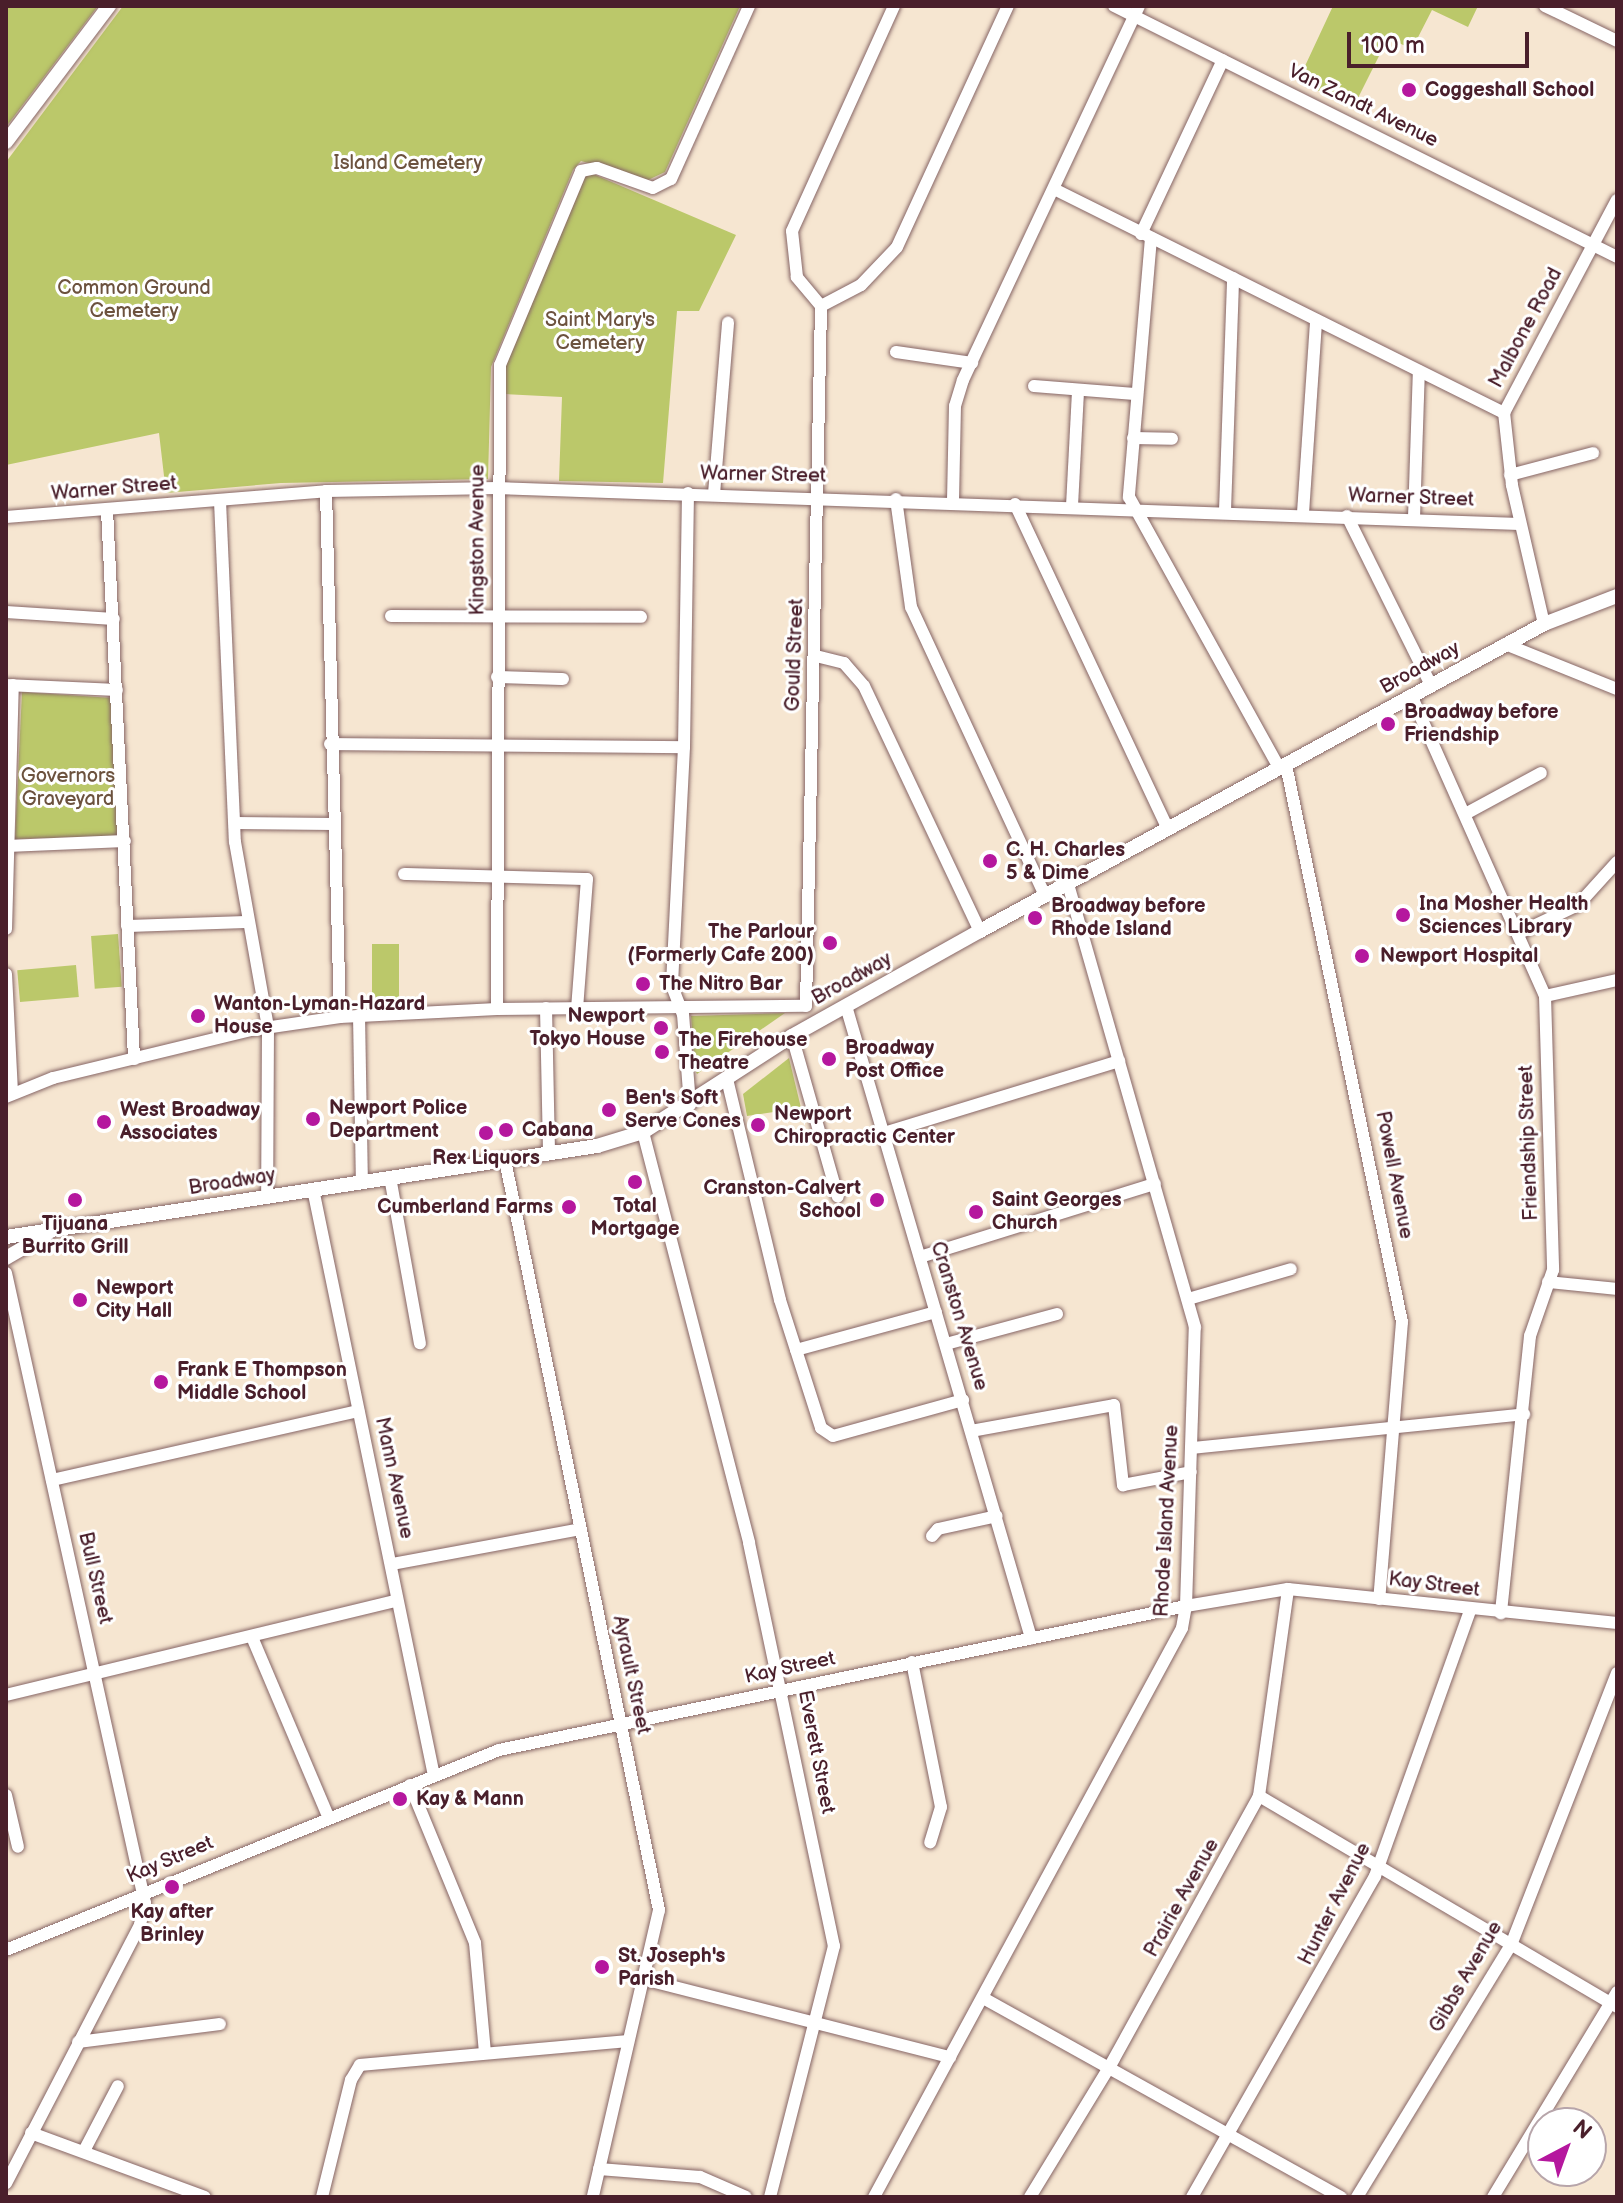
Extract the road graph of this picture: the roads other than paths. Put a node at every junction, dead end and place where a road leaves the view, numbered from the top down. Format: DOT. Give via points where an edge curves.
graph roads {
  1 [pos="109,6"];
  2 [pos="749,6"];
  3 [pos="894,6"];
  4 [pos="1008,6"];
  5 [pos="1114,6"];
  6 [pos="1545,6"];
  7 [pos="1137,11"];
  8 [pos="1617,41"];
  9 [pos="1223,60"];
  10 [pos="6,142"];
  11 [pos="1054,189"];
  12 [pos="1617,200"];
  13 [pos="1617,224"];
  14 [pos="1603,227"];
  15 [pos="1146,236"];
  16 [pos="1595,242"];
  17 [pos="1617,257"];
  18 [pos="1233,278"];
  19 [pos="821,306"];
  20 [pos="1316,320"];
  21 [pos="728,323"];
  22 [pos="896,352"];
  23 [pos="972,363"];
  24 [pos="1419,371"];
  25 [pos="1034,386"];
  26 [pos="1078,390"];
  27 [pos="1135,394"];
  28 [pos="1504,413"];
  29 [pos="1133,438"];
  30 [pos="1172,439"];
  31 [pos="1593,453"];
  32 [pos="1510,475"];
  33 [pos="497,488"];
  34 [pos="326,491"];
  35 [pos="688,493"];
  36 [pos="714,494"];
  37 [pos="818,496"];
  38 [pos="896,499"];
  39 [pos="220,501"];
  40 [pos="953,501"];
  41 [pos="1015,504"];
  42 [pos="1072,506"];
  43 [pos="1133,508"];
  44 [pos="107,510"];
  45 [pos="1225,511"];
  46 [pos="1303,513"];
  47 [pos="1347,516"];
  48 [pos="6,517"];
  49 [pos="1414,518"];
  50 [pos="1519,524"];
  51 [pos="1617,596"];
  52 [pos="6,612"];
  53 [pos="391,616"];
  54 [pos="497,616"];
  55 [pos="641,617"];
  56 [pos="114,619"];
  57 [pos="1544,624"];
  58 [pos="1505,644"];
  59 [pos="816,656"];
  60 [pos="497,677"];
  61 [pos="563,679"];
  62 [pos="10,685"];
  63 [pos="1431,685"];
  64 [pos="1617,689"];
  65 [pos="117,690"];
  66 [pos="1411,695"];
  67 [pos="330,744"];
  68 [pos="496,744"];
  69 [pos="684,747"];
  70 [pos="9,756"];
  71 [pos="1283,766"];
  72 [pos="1541,773"];
  73 [pos="1467,813"];
  74 [pos="235,823"];
  75 [pos="333,824"];
  76 [pos="1168,829"];
  77 [pos="125,841"];
  78 [pos="7,846"];
  79 [pos="1617,862"];
  80 [pos="404,874"];
  81 [pos="498,875"];
  82 [pos="1068,884"];
  83 [pos="1045,896"];
  84 [pos="247,922"];
  85 [pos="127,926"];
  86 [pos="6,929"];
  87 [pos="980,931"];
  88 [pos="1519,933"];
  89 [pos="6,974"];
  90 [pos="1617,980"];
  91 [pos="1545,996"];
  92 [pos="678,1005"];
  93 [pos="806,1006"];
  94 [pos="846,1006"];
  95 [pos="546,1008"];
  96 [pos="577,1008"];
  97 [pos="497,1009"];
  98 [pos="359,1015"];
  99 [pos="340,1017"];
  100 [pos="818,1021"];
  101 [pos="268,1027"];
  102 [pos="792,1036"];
  103 [pos="134,1059"];
  104 [pos="1119,1061"];
  105 [pos="727,1079"];
  106 [pos="9,1095"];
  107 [pos="690,1105"];
  108 [pos="643,1132"];
  109 [pos="884,1133"];
  110 [pos="549,1153"];
  111 [pos="505,1160"];
  112 [pos="362,1174"];
  113 [pos="390,1177"];
  114 [pos="1155,1184"];
  115 [pos="313,1189"];
  116 [pos="267,1196"];
  117 [pos="838,1197"];
  118 [pos="51,1231"];
  119 [pos="6,1237"];
  120 [pos="920,1257"];
  121 [pos="6,1258"];
  122 [pos="1291,1269"];
  123 [pos="6,1273"];
  124 [pos="1548,1282"];
  125 [pos="1617,1289"];
  126 [pos="1188,1299"];
  127 [pos="936,1312"];
  128 [pos="1057,1314"];
  129 [pos="420,1343"];
  130 [pos="946,1344"];
  131 [pos="796,1350"];
  132 [pos="963,1400"];
  133 [pos="358,1411"];
  134 [pos="1524,1414"];
  135 [pos="1396,1427"];
  136 [pos="971,1431"];
  137 [pos="1192,1448"];
  138 [pos="1191,1472"];
  139 [pos="52,1480"];
  140 [pos="997,1516"];
  141 [pos="580,1529"];
  142 [pos="932,1536"];
  143 [pos="392,1564"];
  144 [pos="1288,1589"];
  145 [pos="1379,1599"];
  146 [pos="396,1601"];
  147 [pos="1186,1606"];
  148 [pos="1470,1610"];
  149 [pos="1501,1613"];
  150 [pos="1617,1623"];
  151 [pos="252,1637"];
  152 [pos="1031,1638"];
  153 [pos="912,1662"];
  154 [pos="96,1673"];
  155 [pos="1617,1673"];
  156 [pos="783,1689"];
  157 [pos="6,1695"];
  158 [pos="621,1724"];
  159 [pos="434,1776"];
  160 [pos="410,1785"];
  161 [pos="6,1795"];
  162 [pos="1259,1796"];
  163 [pos="328,1816"];
  164 [pos="930,1842"];
  165 [pos="18,1847"];
  166 [pos="1379,1867"];
  167 [pos="145,1891"];
  168 [pos="1511,1945"];
  169 [pos="6,1950"];
  170 [pos="643,1979"];
  171 [pos="983,1998"];
  172 [pos="1615,2001"];
  173 [pos="220,2024"];
  174 [pos="816,2024"];
  175 [pos="628,2041"];
  176 [pos="78,2042"];
  177 [pos="485,2053"];
  178 [pos="950,2057"];
  179 [pos="1110,2066"];
  180 [pos="118,2086"];
  181 [pos="31,2133"];
  182 [pos="1229,2134"];
  183 [pos="84,2151"];
  184 [pos="599,2169"];
  185 [pos="6,2183"];
  186 [pos="771,2196"];
  187 [pos="205,2197"];
  188 [pos="322,2197"];
  189 [pos="593,2197"];
  190 [pos="746,2197"];
  191 [pos="874,2197"];
  192 [pos="1030,2197"];
  193 [pos="1192,2197"];
  194 [pos="1341,2197"];
  195 [pos="1357,2197"];
  196 [pos="1493,2197"];
  1 -- 10 [label="main road"];
  2 -- 33 [label="street, Kingston Avenue" via="671,179 659,186 584,168 576,180 500,365"];
  3 -- 19 [label="street" via="792,231 797,277"];
  4 -- 19 [label="street" via="897,247 861,285"];
  5 -- 7 [label="street, Van Zandt Avenue"];
  6 -- 8 [label="street"];
  7 -- 9 [label="street, Van Zandt Avenue"];
  7 -- 11 [label="street"];
  9 -- 15 [label="street"];
  9 -- 16 [label="street, Van Zandt Avenue"];
  11 -- 15 [label="street"];
  11 -- 23 [label="street"];
  12 -- 14 [label="street, Malbone Road"];
  13 -- 14 [label="street"];
  14 -- 16 [label="street, Malbone Road"];
  15 -- 18 [label="street"];
  15 -- 27 [label="street"];
  16 -- 17 [label="street, Van Zandt Avenue"];
  16 -- 28 [label="street, Malbone Road"];
  18 -- 20 [label="street"];
  18 -- 45 [label="street"];
  19 -- 37 [label="street, Gould Street"];
  20 -- 24 [label="street"];
  20 -- 46 [label="street"];
  21 -- 36 [label="street"];
  22 -- 23 [label="street"];
  23 -- 40 [label="street" via="955,406"];
  24 -- 28 [label="street"];
  24 -- 49 [label="street"];
  25 -- 26 [label="street"];
  26 -- 27 [label="street"];
  26 -- 42 [label="street"];
  27 -- 29 [label="street"];
  28 -- 32 [label="street, Malbone Road"];
  29 -- 30 [label="street"];
  29 -- 43 [label="street"];
  31 -- 32 [label="street"];
  32 -- 50 [label="street, Malbone Road"];
  33 -- 34 [label="street, Warner Street"];
  33 -- 35 [label="street, Warner Street"];
  33 -- 54 [label="street, Kingston Avenue"];
  34 -- 39 [label="street, Warner Street"];
  34 -- 67 [label="street"];
  35 -- 36 [label="street, Warner Street"];
  35 -- 69 [label="street"];
  36 -- 37 [label="street, Warner Street"];
  37 -- 38 [label="street, Warner Street"];
  37 -- 59 [label="street, Gould Street"];
  38 -- 40 [label="street, Warner Street"];
  38 -- 83 [label="street" via="911,607"];
  39 -- 44 [label="street, Warner Street"];
  39 -- 74 [label="street"];
  40 -- 41 [label="street, Warner Street"];
  41 -- 42 [label="street, Warner Street"];
  41 -- 76 [label="street"];
  42 -- 43 [label="street, Warner Street"];
  43 -- 45 [label="street, Warner Street"];
  43 -- 71 [label="street, Powell Avenue"];
  44 -- 48 [label="street, Warner Street"];
  44 -- 56 [label="street"];
  45 -- 46 [label="street, Warner Street"];
  46 -- 47 [label="street, Warner Street"];
  47 -- 49 [label="street, Warner Street"];
  47 -- 63 [label="street"];
  49 -- 50 [label="street, Warner Street"];
  50 -- 57 [label="street, Malbone Road"];
  51 -- 57 [label="main road, Broadway"];
  52 -- 56 [label="street"];
  53 -- 54 [label="street"];
  54 -- 55 [label="street"];
  54 -- 60 [label="street, Kingston Avenue"];
  56 -- 65 [label="street"];
  57 -- 58 [label="main road, Broadway"];
  58 -- 63 [label="main road, Broadway"];
  58 -- 64 [label="street"];
  59 -- 87 [label="street" via="844,663 864,686"];
  59 -- 93 [label="street, Gould Street"];
  60 -- 61 [label="street"];
  60 -- 68 [label="street, Kingston Avenue"];
  62 -- 65 [label="street"];
  62 -- 70 [label="street"];
  63 -- 66 [label="main road, Broadway"];
  65 -- 77 [label="street"];
  66 -- 71 [label="main road, Broadway"];
  66 -- 73 [label="street, Friendship Street"];
  67 -- 68 [label="street"];
  67 -- 75 [label="street"];
  68 -- 69 [label="street"];
  68 -- 81 [label="street, Kingston Avenue"];
  69 -- 92 [label="street" via="672,986"];
  70 -- 78 [label="street"];
  71 -- 76 [label="main road, Broadway"];
  71 -- 135 [label="street, Powell Avenue" via="1402,1322"];
  72 -- 73 [label="street"];
  73 -- 88 [label="street, Friendship Street"];
  74 -- 75 [label="street"];
  74 -- 84 [label="street"];
  75 -- 99 [label="street"];
  76 -- 82 [label="main road, Broadway"];
  77 -- 78 [label="street"];
  77 -- 85 [label="street"];
  78 -- 86 [label="street"];
  79 -- 88 [label="street" via="1578,905"];
  80 -- 81 [label="street"];
  81 -- 96 [label="street" via="587,879"];
  81 -- 97 [label="street, Kingston Avenue"];
  82 -- 83 [label="main road, Broadway"];
  82 -- 104 [label="street, Rhode Island Avenue"];
  83 -- 87 [label="main road, Broadway"];
  84 -- 85 [label="street"];
  84 -- 101 [label="street"];
  85 -- 103 [label="street"];
  87 -- 94 [label="main road, Broadway"];
  88 -- 91 [label="street, Friendship Street"];
  89 -- 106 [label="street"];
  90 -- 91 [label="street"];
  91 -- 124 [label="street, Friendship Street" via="1553,1270"];
  92 -- 93 [label="street"];
  92 -- 96 [label="street"];
  92 -- 107 [label="street"];
  93 -- 100 [label="street"];
  94 -- 100 [label="main road, Broadway"];
  94 -- 109 [label="street, Cranston Avenue"];
  95 -- 96 [label="street"];
  95 -- 97 [label="street"];
  95 -- 110 [label="street"];
  97 -- 98 [label="street"];
  98 -- 99 [label="street"];
  98 -- 112 [label="street"];
  99 -- 101 [label="street"];
  100 -- 102 [label="main road, Broadway"];
  101 -- 103 [label="street"];
  101 -- 116 [label="street"];
  102 -- 105 [label="main road, Broadway"];
  102 -- 117 [label="street"];
  103 -- 106 [label="street"];
  104 -- 109 [label="street"];
  104 -- 114 [label="street, Rhode Island Avenue"];
  105 -- 107 [label="main road, Broadway"];
  105 -- 131 [label="street"];
  107 -- 108 [label="main road, Broadway"];
  108 -- 110 [label="main road, Broadway"];
  108 -- 156 [label="street, Everett Street"];
  109 -- 120 [label="street, Cranston Avenue"];
  110 -- 111 [label="main road, Broadway"];
  111 -- 113 [label="main road, Broadway"];
  111 -- 141 [label="street, Ayrault Street"];
  112 -- 113 [label="main road, Broadway"];
  112 -- 115 [label="main road, Broadway"];
  113 -- 129 [label="street"];
  114 -- 120 [label="street"];
  114 -- 126 [label="street, Rhode Island Avenue"];
  115 -- 116 [label="main road, Broadway"];
  115 -- 133 [label="street, Mann Avenue"];
  116 -- 118 [label="main road, Broadway"];
  118 -- 119 [label="main road, Broadway"];
  118 -- 121 [label="main road"];
  120 -- 127 [label="street, Cranston Avenue"];
  122 -- 126 [label="street"];
  123 -- 139 [label="street, Bull Street"];
  124 -- 125 [label="street"];
  124 -- 134 [label="street, Friendship Street" via="1530,1336"];
  126 -- 137 [label="street, Rhode Island Avenue" via="1195,1327"];
  127 -- 130 [label="street, Cranston Avenue"];
  127 -- 131 [label="street"];
  128 -- 130 [label="street"];
  130 -- 132 [label="street, Cranston Avenue"];
  131 -- 132 [label="street" via="826,1434"];
  132 -- 136 [label="street, Cranston Avenue"];
  133 -- 139 [label="street"];
  133 -- 143 [label="street, Mann Avenue"];
  134 -- 135 [label="street"];
  134 -- 149 [label="street, Friendship Street"];
  135 -- 137 [label="street"];
  135 -- 145 [label="street, Powell Avenue"];
  136 -- 138 [label="street" via="1114,1405 1123,1485"];
  136 -- 140 [label="street, Cranston Avenue"];
  137 -- 138 [label="street, Rhode Island Avenue"];
  138 -- 147 [label="street, Rhode Island Avenue"];
  139 -- 154 [label="street, Bull Street"];
  140 -- 142 [label="street" via="938,1529"];
  140 -- 152 [label="street, Cranston Avenue"];
  141 -- 143 [label="street"];
  141 -- 158 [label="street, Ayrault Street"];
  143 -- 146 [label="street, Mann Avenue"];
  144 -- 145 [label="street, Kay Street"];
  144 -- 147 [label="street, Kay Street"];
  144 -- 162 [label="street, Prairie Avenue"];
  145 -- 148 [label="street, Kay Street"];
  146 -- 151 [label="street"];
  146 -- 159 [label="street, Mann Avenue"];
  147 -- 152 [label="street, Kay Street"];
  147 -- 171 [label="street, Rhode Island Avenue" via="1182,1628"];
  148 -- 149 [label="street, Kay Street"];
  148 -- 166 [label="street, Hunter Avenue"];
  149 -- 150 [label="street, Kay Street"];
  151 -- 154 [label="street"];
  151 -- 163 [label="street"];
  152 -- 153 [label="street, Kay Street"];
  153 -- 156 [label="street, Kay Street"];
  153 -- 164 [label="street" via="941,1807"];
  154 -- 157 [label="street"];
  154 -- 167 [label="street, Bull Street"];
  155 -- 168 [label="street, Gibbs Avenue"];
  156 -- 158 [label="street, Kay Street"];
  156 -- 174 [label="street, Everett Street" via="834,1946"];
  158 -- 159 [label="street, Kay Street" via="499,1750"];
  158 -- 170 [label="street, Ayrault Street" via="659,1910"];
  159 -- 160 [label="street, Kay Street"];
  160 -- 163 [label="street, Kay Street"];
  160 -- 177 [label="street" via="475,1943"];
  161 -- 165 [label="street"];
  162 -- 166 [label="street"];
  162 -- 179 [label="street, Prairie Avenue"];
  163 -- 167 [label="street, Kay Street"];
  166 -- 168 [label="street"];
  166 -- 182 [label="street, Hunter Avenue"];
  167 -- 169 [label="street, Kay Street"];
  167 -- 176 [label="street" via="140,1925"];
  168 -- 172 [label="street"];
  168 -- 195 [label="street, Gibbs Avenue"];
  170 -- 174 [label="street"];
  170 -- 175 [label="street, Ayrault Street"];
  171 -- 178 [label="street, Rhode Island Avenue"];
  171 -- 179 [label="street"];
  172 -- 196 [label="street"];
  173 -- 176 [label="street"];
  174 -- 178 [label="street"];
  174 -- 186 [label="street, Everett Street"];
  175 -- 177 [label="street"];
  175 -- 184 [label="street, Ayrault Street"];
  176 -- 181 [label="street"];
  177 -- 188 [label="street" via="360,2065 351,2080"];
  178 -- 191 [label="street, Rhode Island Avenue"];
  179 -- 182 [label="street"];
  179 -- 192 [label="street, Prairie Avenue"];
  180 -- 183 [label="street"];
  181 -- 183 [label="street"];
  181 -- 185 [label="street"];
  182 -- 193 [label="street, Hunter Avenue"];
  182 -- 194 [label="street"];
  183 -- 187 [label="street"];
  184 -- 189 [label="street, Ayrault Street"];
  184 -- 190 [label="street" via="700,2177"];
}
